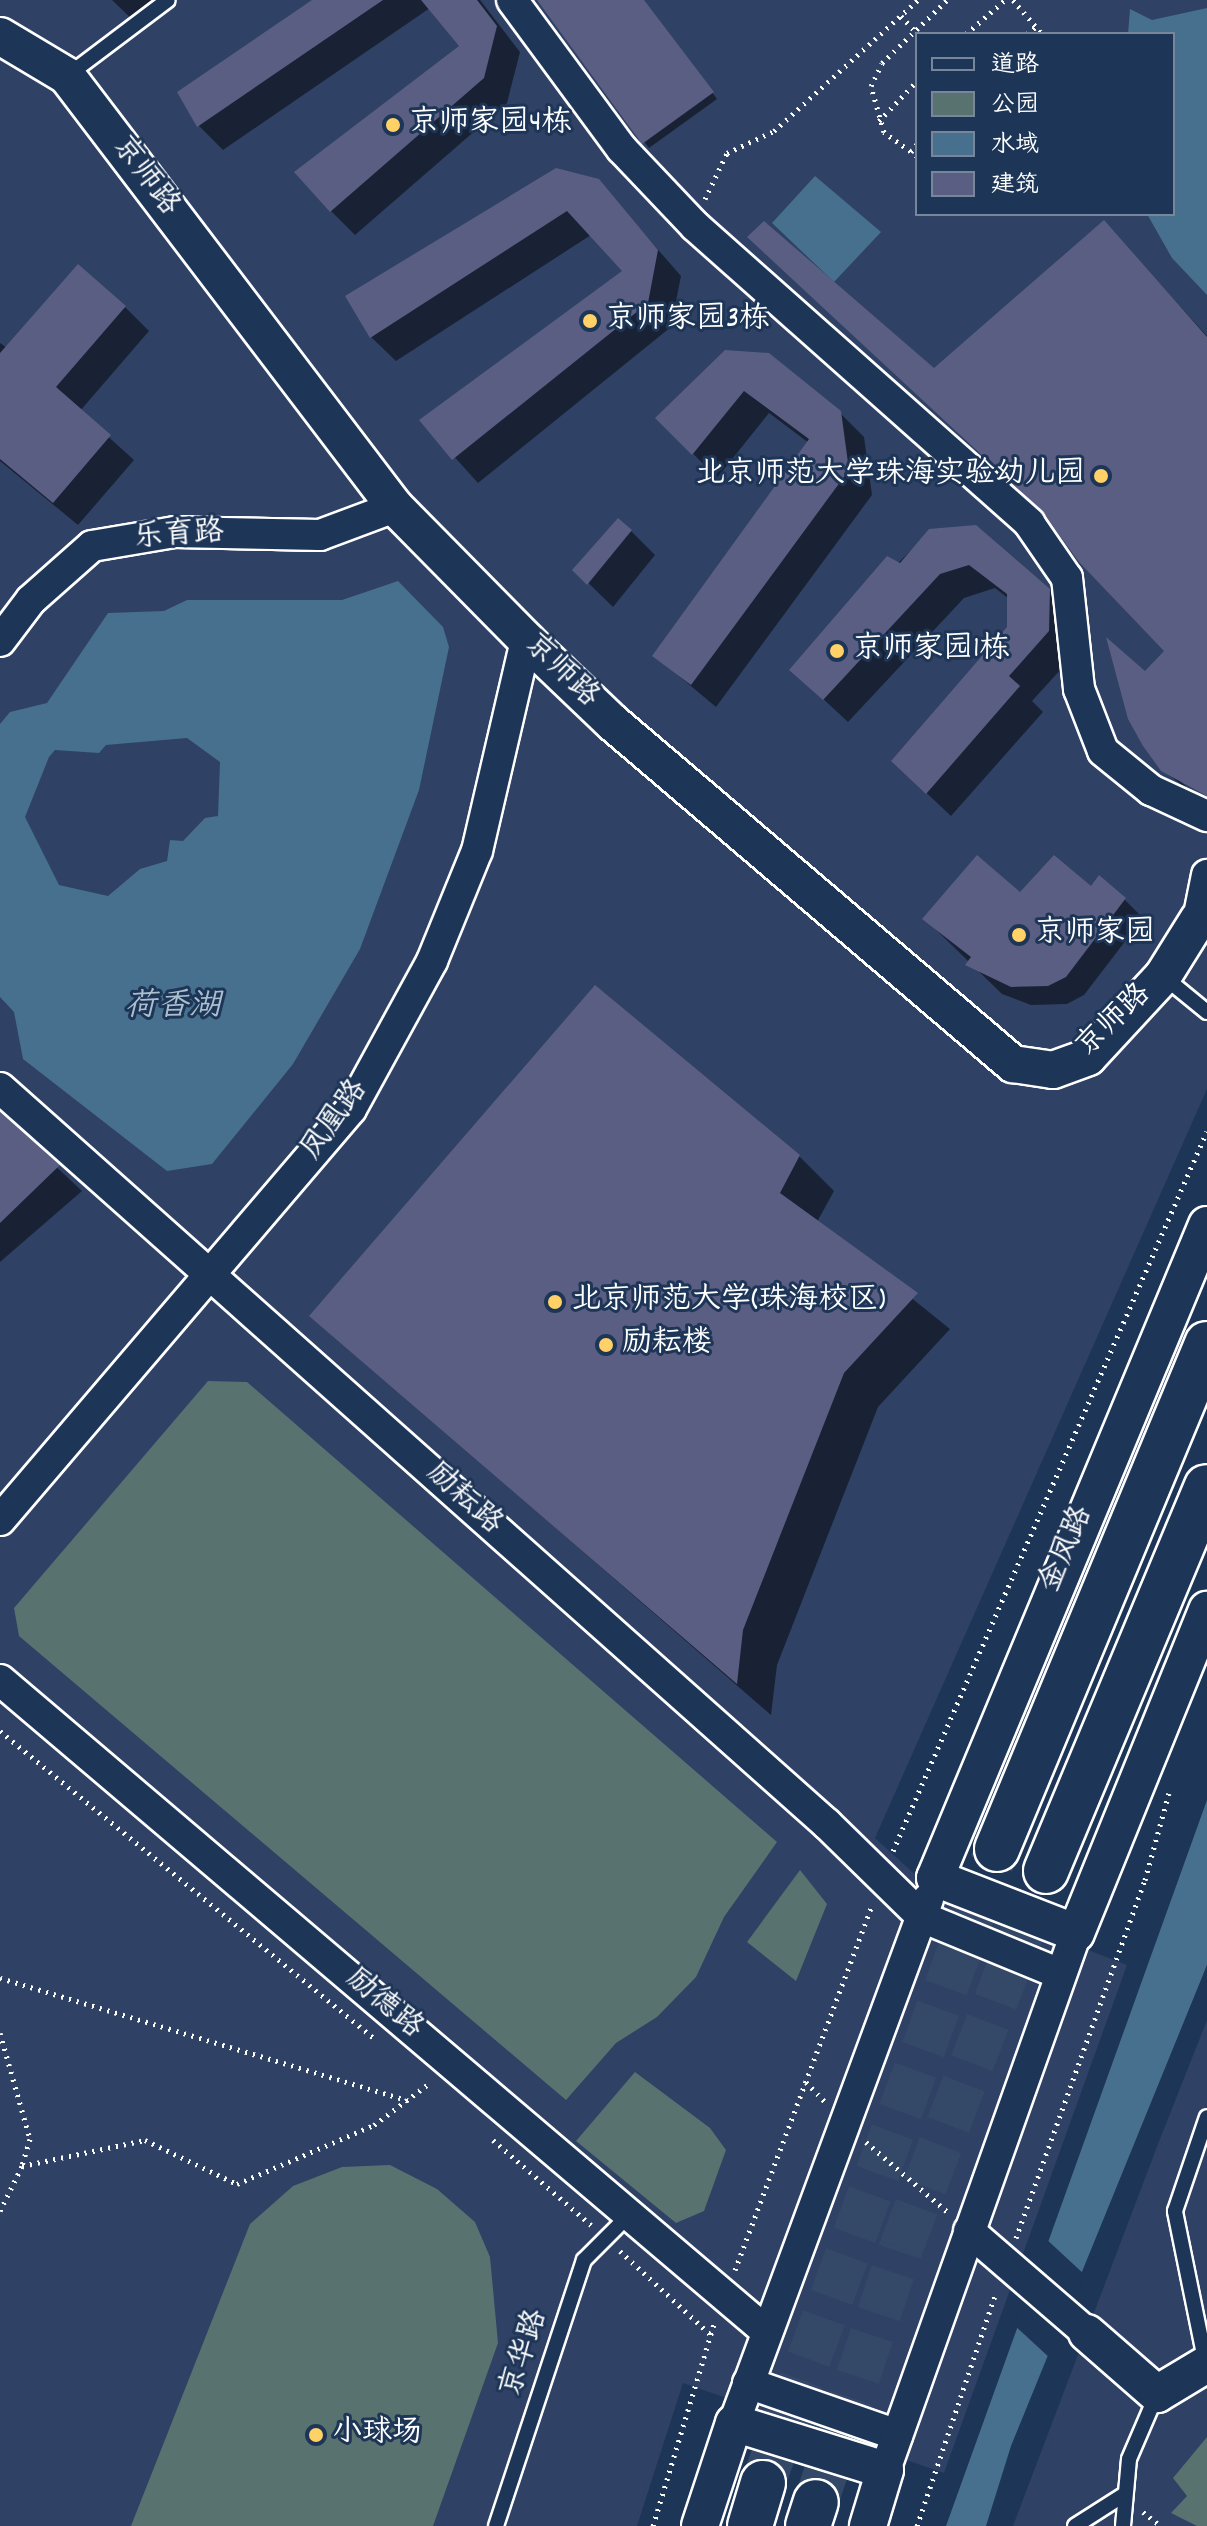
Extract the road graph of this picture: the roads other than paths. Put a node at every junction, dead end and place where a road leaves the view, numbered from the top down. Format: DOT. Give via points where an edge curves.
graph roads {
  1 [pos="168,0"];
  2 [pos="512,0"];
  3 [pos="0,36"];
  4 [pos="67,76"];
  5 [pos="395,507"];
  6 [pos="526,640"];
  7 [pos="0,641"];
  8 [pos="1207,816"];
  9 [pos="1207,875"];
  10 [pos="1203,923"];
  11 [pos="1163,976"];
  12 [pos="1207,1012"];
  13 [pos="0,1088"];
  14 [pos="1207,1225"];
  15 [pos="213,1277"];
  16 [pos="1207,1344"];
  17 [pos="1207,1487"];
  18 [pos="0,1520"];
  19 [pos="1207,1610"];
  20 [pos="0,1680"];
  21 [pos="997,1849"];
  22 [pos="1046,1871"];
  23 [pos="935,1878"];
  24 [pos="922,1917"];
  25 [pos="1076,1933"];
  26 [pos="1060,1974"];
  27 [pos="1207,2117"];
  28 [pos="630,2214"];
  29 [pos="969,2231"];
  30 [pos="766,2331"];
  31 [pos="1087,2333"];
  32 [pos="1207,2364"];
  33 [pos="748,2383"];
  34 [pos="1157,2394"];
  35 [pos="734,2423"];
  36 [pos="897,2435"];
  37 [pos="885,2470"];
  38 [pos="763,2483"];
  39 [pos="1122,2496"];
  40 [pos="496,2526"];
  41 [pos="700,2526"];
  42 [pos="750,2526"];
  43 [pos="868,2526"];
  44 [pos="1075,2526"];
  45 [pos="1123,2526"];
  1 -- 4 [label="lane"];
  2 -- 8 [label="street" via="622,149 695,226 1029,523 1067,578 1079,689 1103,751 1151,790"];
  3 -- 4 [label="street, 京师路"];
  4 -- 5 [label="street, 京师路"];
  5 -- 6 [label="street, 京师路"];
  5 -- 7 [label="street, 乐育路" via="320,535 175,532 92,546 31,600"];
  6 -- 11 [label="street, 京师路" via="613,723 1013,1064 1053,1070 1088,1057"];
  6 -- 15 [label="street, 凤凰路" via="477,851 432,961 351,1109"];
  9 -- 10 [label="street"];
  10 -- 11 [label="street, 京师路"];
  11 -- 12 [label="lane"];
  13 -- 15 [label="street, 励耘路"];
  14 -- 23 [label="street, 金凤路"];
  15 -- 18 [label="street, 凤凰路"];
  15 -- 24 [label="street, 励耘路" via="883,1876"];
  16 -- 21 [label="highway, 金凤路"];
  17 -- 22 [label="highway"];
  19 -- 25 [label="street"];
  20 -- 28 [label="street, 励德路"];
  23 -- 24 [label="street"];
  23 -- 25 [label="street"];
  24 -- 26 [label="street"];
  24 -- 30 [label="street"];
  25 -- 26 [label="street"];
  26 -- 29 [label="street"];
  27 -- 32 [label="lane" via="1175,2211"];
  28 -- 30 [label="street, 励德路"];
  28 -- 40 [label="lane, 京华路" via="584,2260"];
  29 -- 31 [label="street"];
  29 -- 36 [label="street"];
  30 -- 33 [label="street"];
  31 -- 34 [label="street"];
  32 -- 34 [label="street"];
  33 -- 35 [label="street"];
  33 -- 36 [label="street"];
  34 -- 39 [label="lane" via="1139,2425"];
  35 -- 37 [label="street"];
  35 -- 41 [label="street"];
  36 -- 37 [label="street"];
  37 -- 43 [label="street"];
  38 -- 42 [label="highway"];
  39 -- 44 [label="lane"];
  39 -- 45 [label="lane"];
}
